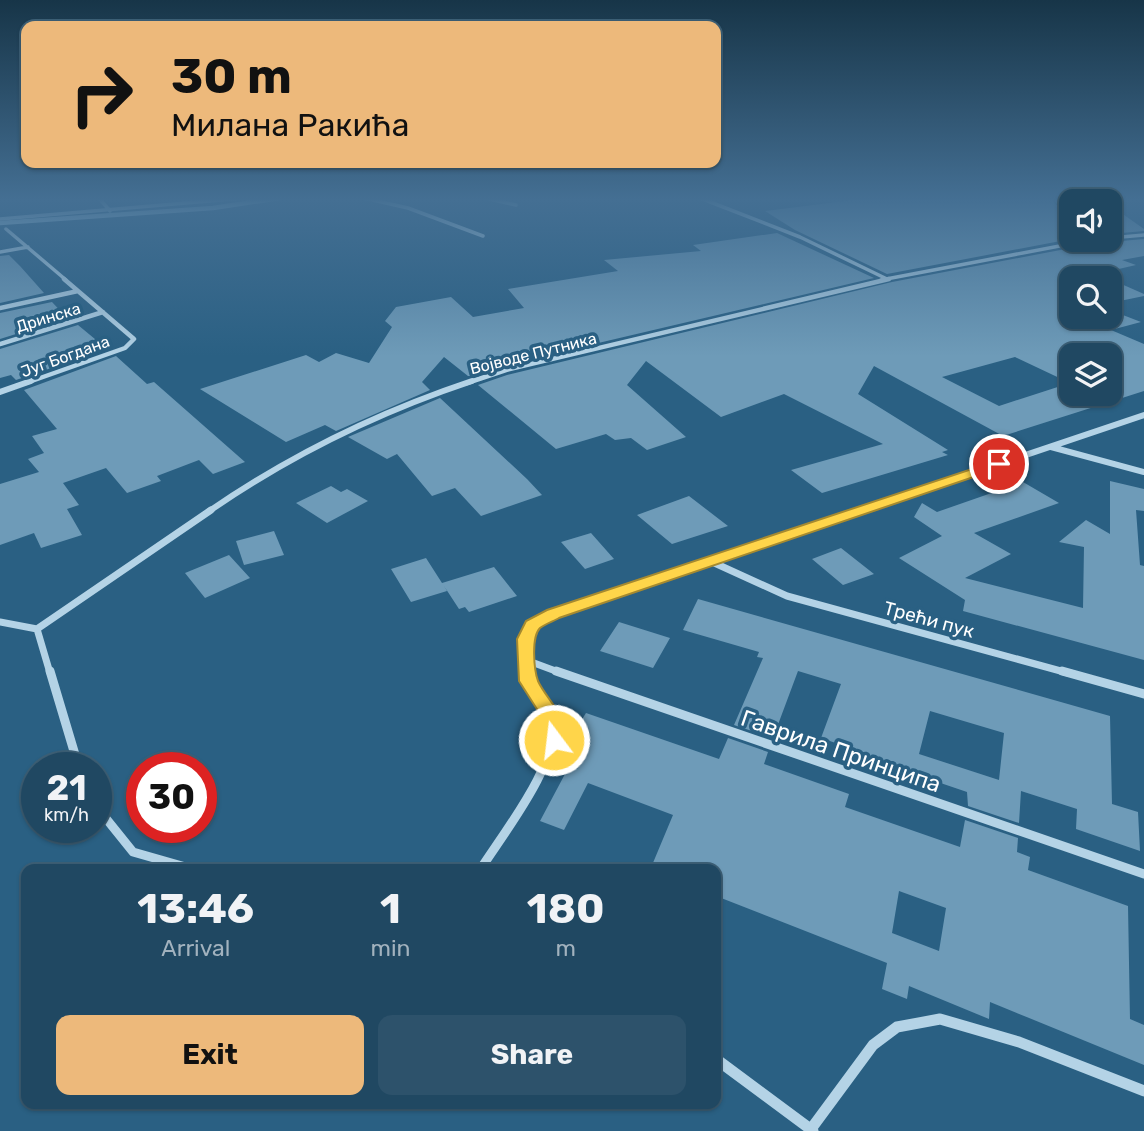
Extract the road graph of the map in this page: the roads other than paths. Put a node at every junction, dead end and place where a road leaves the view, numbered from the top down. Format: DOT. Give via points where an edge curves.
graph roads {
  1 [pos="32,251"];
  2 [pos="830,251"];
  3 [pos="1035,251"];
  4 [pos="887,279"];
  5 [pos="78,291"];
  6 [pos="0,309"];
  7 [pos="103,312"];
  8 [pos="0,344"];
  9 [pos="0,392"];
  10 [pos="1144,415"];
  11 [pos="1051,447"];
  12 [pos="1144,472"];
  13 [pos="710,561"];
  14 [pos="0,622"];
  15 [pos="37,629"];
  16 [pos="526,660"];
  17 [pos="1144,694"];
  18 [pos="74,752"];
  19 [pos="112,826"];
  20 [pos="175,864"];
  21 [pos="484,864"];
  22 [pos="1144,874"];
  23 [pos="721,1063"];
  24 [pos="1144,1091"];
  25 [pos="812,1130"];
  1 -- 5 [label="street, Југ Богдана"];
  2 -- 4 [label="street"];
  3 -- 4 [label="street, Војводе Путника"];
  4 -- 15 [label="street, Војводе Путника" via="506,370 433,394 350,430 253,481"];
  5 -- 6 [label="street, Дринска"];
  5 -- 7 [label="street, Југ Богдана"];
  7 -- 8 [label="street, Дринска"];
  7 -- 9 [label="street, Југ Богдана" via="132,337 130,345"];
  10 -- 11 [label="street"];
  11 -- 12 [label="street"];
  11 -- 13 [label="street"];
  13 -- 16 [label="street" via="532,625 526,639"];
  13 -- 17 [label="street, Трећи пук" via="787,596"];
  14 -- 15 [label="street"];
  15 -- 18 [label="street"];
  16 -- 21 [label="street" via="528,681 552,716 554,740 546,763"];
  16 -- 22 [label="street, Гаврила Принципа"];
  19 -- 20 [label="street" via="133,852"];
  23 -- 25 [label="street"];
  24 -- 25 [label="street" via="1019,1042 940,1019 897,1027 873,1045"];
}
